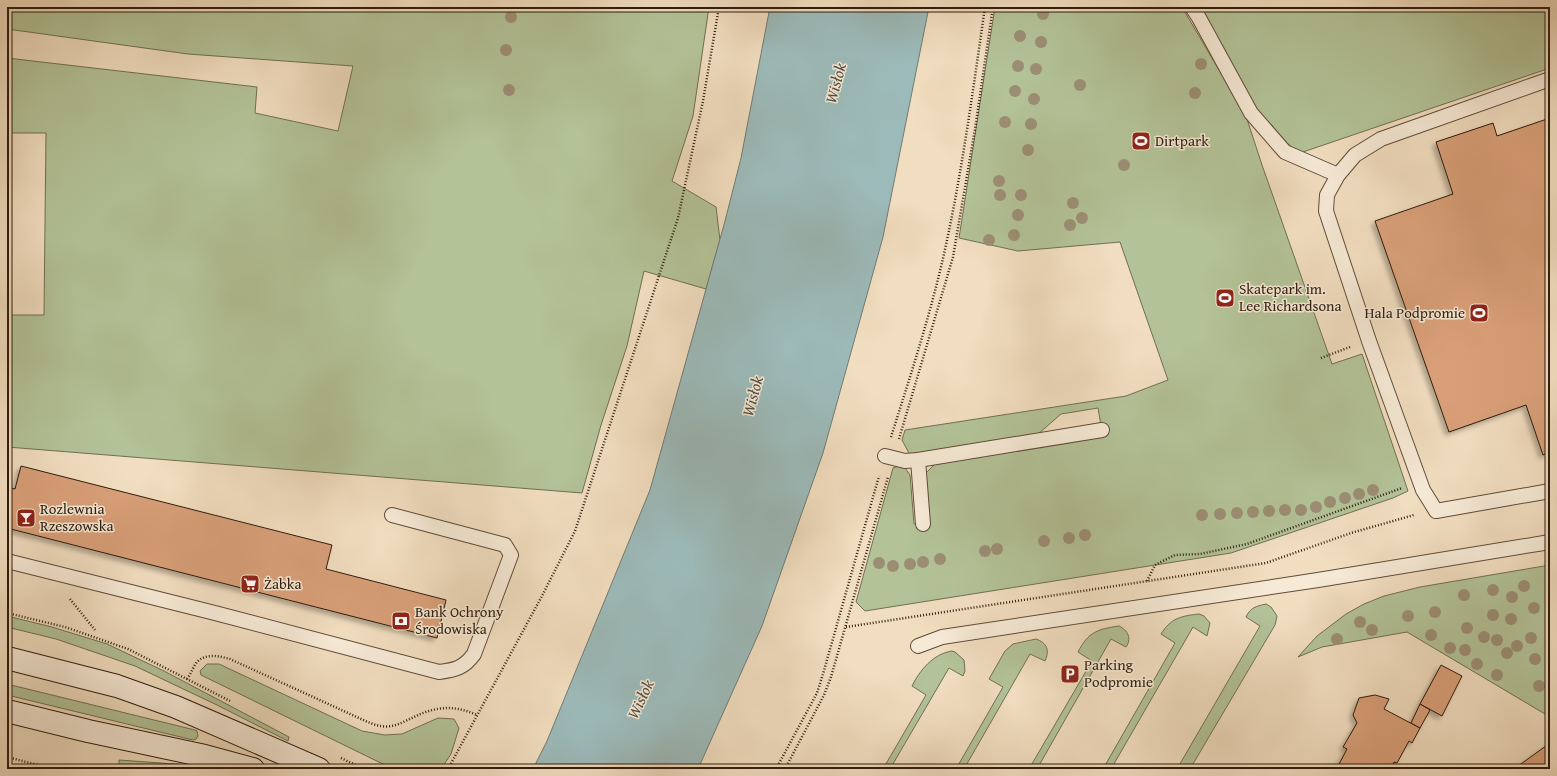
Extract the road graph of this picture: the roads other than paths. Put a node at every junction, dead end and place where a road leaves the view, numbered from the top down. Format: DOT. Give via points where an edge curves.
graph roads {
  1 [pos="1192,7"];
  2 [pos="1550,79"];
  3 [pos="1338,175"];
  4 [pos="1102,430"];
  5 [pos="890,456"];
  6 [pos="918,460"];
  7 [pos="1550,491"];
  8 [pos="392,515"];
  9 [pos="923,524"];
  10 [pos="1550,542"];
  11 [pos="7,561"];
  12 [pos="918,646"];
  13 [pos="7,658"];
  14 [pos="7,711"];
  15 [pos="254,769"];
  16 [pos="319,769"];
  1 -- 3 [label="lane" via="1251,113 1285,152"];
  2 -- 3 [label="lane" via="1381,139 1355,155"];
  3 -- 7 [label="lane" via="1327,195 1326,211 1422,490 1436,511"];
  4 -- 6 [label="lane"];
  5 -- 6 [label="lane" via="905,461"];
  6 -- 9 [label="lane"];
  8 -- 11 [label="lane" via="505,545 511,554 474,654 468,663 459,668 439,672"];
  10 -- 12 [label="lane" via="942,637"];
  13 -- 16 [label="main road" via="117,686 176,706"];
  14 -- 15 [label="main road"];
}
